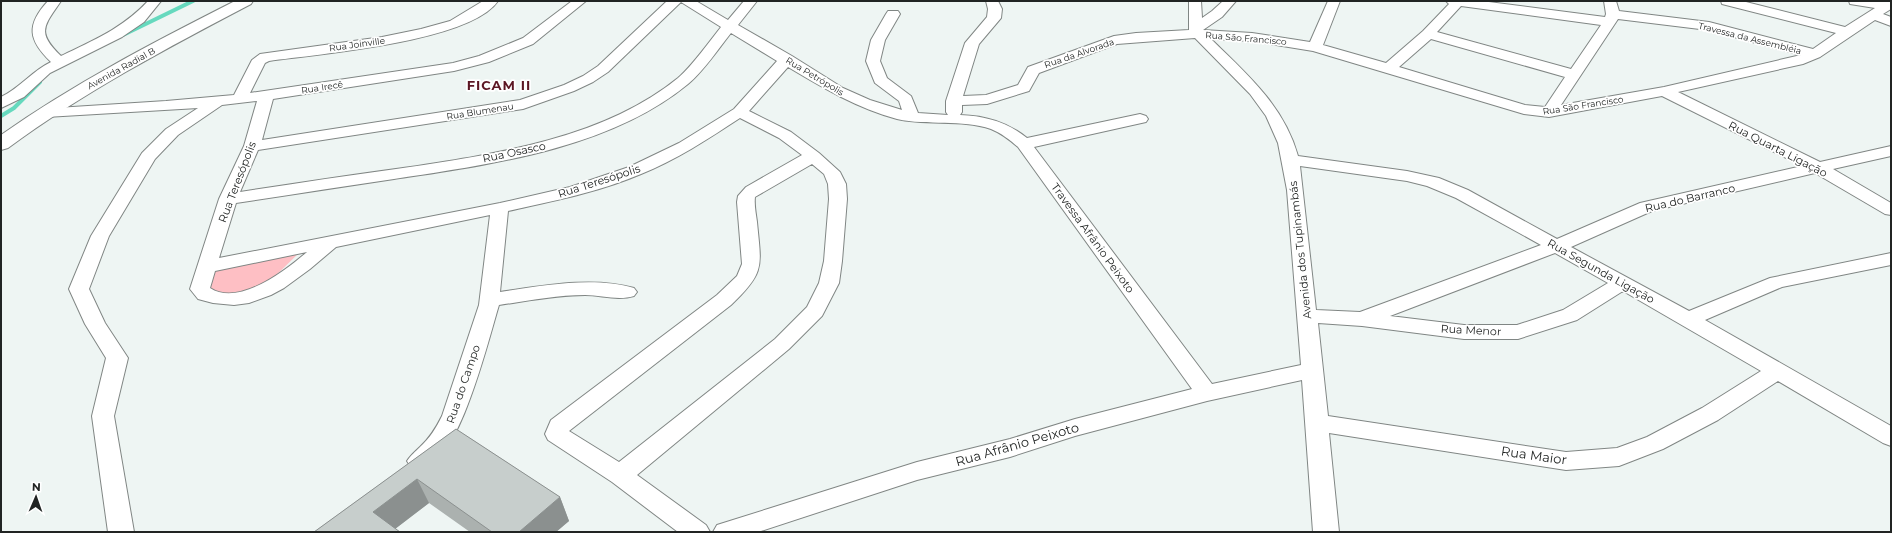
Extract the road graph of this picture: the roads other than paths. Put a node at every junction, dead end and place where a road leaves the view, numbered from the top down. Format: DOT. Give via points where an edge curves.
graph roads {
  1 [pos="55,1"];
  2 [pos="154,1"];
  3 [pos="246,1"];
  4 [pos="492,1"];
  5 [pos="580,1"];
  6 [pos="675,1"];
  7 [pos="687,1"];
  8 [pos="751,1"];
  9 [pos="992,1"];
  10 [pos="1230,1"];
  11 [pos="1334,1"];
  12 [pos="1455,1"];
  13 [pos="1727,1"];
  14 [pos="1855,1"];
  15 [pos="1884,8"];
  16 [pos="1611,12"];
  17 [pos="893,14"];
  18 [pos="1196,20"];
  19 [pos="1891,22"];
  20 [pos="731,26"];
  21 [pos="1847,32"];
  22 [pos="1428,34"];
  23 [pos="1315,47"];
  24 [pos="1814,54"];
  25 [pos="787,59"];
  26 [pos="59,62"];
  27 [pos="1388,70"];
  28 [pos="1575,75"];
  29 [pos="1664,91"];
  30 [pos="266,96"];
  31 [pos="240,99"];
  32 [pos="218,101"];
  33 [pos="1,103"];
  34 [pos="954,110"];
  35 [pos="46,112"];
  36 [pos="739,112"];
  37 [pos="1548,112"];
  38 [pos="912,117"];
  39 [pos="1140,119"];
  40 [pos="1,144"];
  41 [pos="1024,144"];
  42 [pos="252,146"];
  43 [pos="1891,151"];
  44 [pos="813,156"];
  45 [pos="1291,160"];
  46 [pos="1820,168"];
  47 [pos="228,199"];
  48 [pos="500,208"];
  49 [pos="1891,210"];
  50 [pos="330,243"];
  51 [pos="1557,246"];
  52 [pos="1891,259"];
  53 [pos="206,267"];
  54 [pos="1623,283"];
  55 [pos="627,292"];
  56 [pos="489,300"];
  57 [pos="1307,316"];
  58 [pos="1362,319"];
  59 [pos="1688,319"];
  60 [pos="1312,370"];
  61 [pos="1778,371"];
  62 [pos="1207,393"];
  63 [pos="1317,423"];
  64 [pos="1891,437"];
  65 [pos="404,474"];
  66 [pos="620,475"];
  67 [pos="121,532"];
  68 [pos="697,532"];
  69 [pos="726,532"];
  70 [pos="1326,532"];
  1 -- 26 [label="street" via="40,21 39,34 41,42"];
  2 -- 26 [label="street" via="139,19 117,34"];
  3 -- 35 [label="main road, Avenida Radial B" via="139,57"];
  4 -- 31 [label="street, Rua Joinville" via="455,24 422,33 265,57 259,60"];
  5 -- 30 [label="street, Rua Irecê" via="528,41 484,59 454,67"];
  6 -- 42 [label="street, Rua Blumenau" via="604,69 588,79 548,96 523,104"];
  7 -- 20 [label="street, Rua Petrópolis"];
  8 -- 20 [label="street, Rua Osasco"];
  9 -- 34 [label="street" via="995,9 994,18 972,43"];
  10 -- 18 [label="street, Rua da Alvorada" via="1217,14"];
  11 -- 23 [label="street"];
  12 -- 16 [label="street, Travessa da Assembléia"];
  12 -- 22 [label="street"];
  13 -- 21 [label="street"];
  14 -- 15 [label="street"];
  15 -- 19 [label="street"];
  15 -- 21 [label="street, Rua São Francisco"];
  16 -- 24 [label="street, Travessa da Assembléia" via="1709,26"];
  16 -- 28 [label="street"];
  17 -- 38 [label="street" via="878,40 873,61 880,80 906,98"];
  18 -- 23 [label="street, Rua São Francisco" via="1252,37"];
  18 -- 34 [label="street, Rua da Alvorada" via="1136,37 1114,40 1033,70 1024,88"];
  18 -- 45 [label="street, Avenida dos Tupinambás" via="1271,112 1281,130"];
  20 -- 25 [label="street, Rua Petrópolis"];
  20 -- 47 [label="street, Rua Osasco" via="684,80 654,102 608,125 524,151 440,167"];
  21 -- 24 [label="street, Rua São Francisco"];
  22 -- 27 [label="street"];
  22 -- 28 [label="street"];
  23 -- 27 [label="street, Rua São Francisco"];
  24 -- 29 [label="street, Rua São Francisco" via="1798,61"];
  25 -- 36 [label="street, Rua Teresópolis"];
  25 -- 38 [label="street, Rua Petrópolis" via="864,104"];
  26 -- 33 [label="street" via="19,94"];
  27 -- 37 [label="street, Rua São Francisco" via="1524,109"];
  28 -- 37 [label="street"];
  29 -- 37 [label="street, Rua São Francisco"];
  29 -- 46 [label="street, Rua Quarta Ligação"];
  30 -- 31 [label="street, Rua Irecê"];
  30 -- 42 [label="street, Rua Teresópolis"];
  31 -- 32 [label="street, Rua Irecê"];
  32 -- 35 [label="street, Rua Irecê"];
  32 -- 67 [label="street" via="172,132 148,156 100,236 79,289 95,324 116,358 103,416"];
  34 -- 38 [label="street, Rua Petrópolis"];
  34 -- 41 [label="street, Travessa Afrânio Peixoto" via="1007,130"];
  35 -- 40 [label="main road, Avenida Radial B"];
  36 -- 44 [label="street" via="785,135"];
  36 -- 48 [label="street, Rua Teresópolis" via="685,146 635,171 576,191"];
  39 -- 41 [label="street"];
  41 -- 62 [label="street, Travessa Afrânio Peixoto"];
  42 -- 47 [label="street, Rua Teresópolis"];
  43 -- 46 [label="street, Rua do Barranco"];
  44 -- 66 [label="street" via="832,172 837,184 838,199 829,283 815,311 782,344"];
  44 -- 66 [label="street" via="752,190 747,196 751,264 744,281 724,300 556,430 556,434"];
  45 -- 51 [label="street, Rua Segunda Ligação" via="1433,182 1462,194"];
  45 -- 57 [label="street, Avenida dos Tupinambás"];
  46 -- 49 [label="street, Rua Quarta Ligação"];
  46 -- 51 [label="street, Rua do Barranco" via="1646,207"];
  47 -- 53 [label="street, Rua Teresópolis"];
  48 -- 50 [label="street, Rua Teresópolis"];
  48 -- 56 [label="street, Rua do Campo"];
  50 -- 53 [label="street, Rua Teresópolis"];
  50 -- 53 [label="street, Rua Teresópolis" via="276,285 246,297 224,299 206,295 200,289"];
  51 -- 54 [label="street, Rua Segunda Ligação"];
  51 -- 58 [label="street, Rua do Barranco"];
  52 -- 59 [label="street" via="1777,282"];
  54 -- 58 [label="street, Rua Menor" via="1570,315 1518,332 1464,332"];
  54 -- 59 [label="street, Rua Segunda Ligação"];
  55 -- 56 [label="street" via="586,289"];
  56 -- 65 [label="street, Rua do Campo" via="454,416 428,454"];
  57 -- 58 [label="street, Rua Menor"];
  57 -- 60 [label="street, Avenida dos Tupinambás"];
  59 -- 61 [label="street, Rua Segunda Ligação"];
  60 -- 62 [label="street, Rua Afrânio Peixoto"];
  60 -- 63 [label="street, Avenida dos Tupinambás"];
  61 -- 63 [label="street, Rua Maior" via="1710,414 1655,443 1619,457 1566,461"];
  61 -- 64 [label="street, Rua Segunda Ligação"];
  62 -- 69 [label="street, Rua Afrânio Peixoto" via="918,471"];
  63 -- 70 [label="street, Avenida dos Tupinambás"];
  66 -- 68 [label="street"];
}
